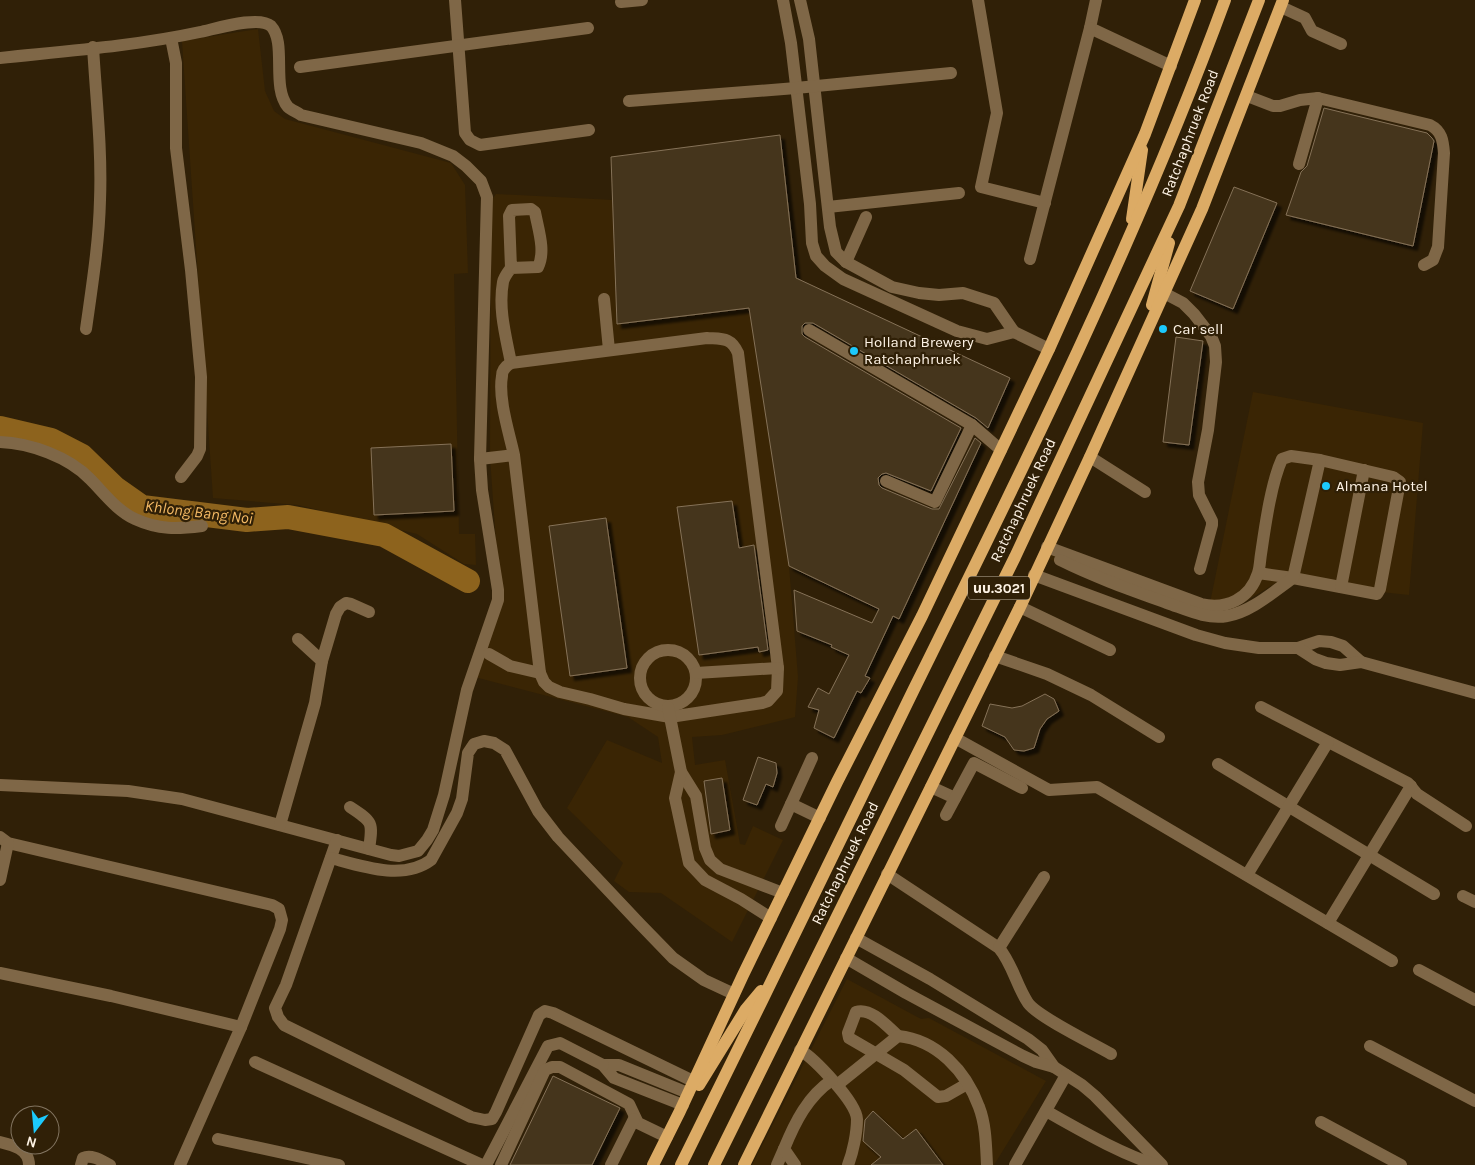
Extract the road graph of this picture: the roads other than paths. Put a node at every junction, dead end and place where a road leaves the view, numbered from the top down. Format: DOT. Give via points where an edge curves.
graph roads {
  1 [pos="454,0"];
  2 [pos="642,0"];
  3 [pos="783,0"];
  4 [pos="800,0"];
  5 [pos="978,0"];
  6 [pos="1096,0"];
  7 [pos="1196,0"];
  8 [pos="1225,0"];
  9 [pos="1259,0"];
  10 [pos="621,2"];
  11 [pos="1282,3"];
  12 [pos="588,28"];
  13 [pos="1090,28"];
  14 [pos="171,38"];
  15 [pos="1341,44"];
  16 [pos="459,46"];
  17 [pos="93,48"];
  18 [pos="0,58"];
  19 [pos="1172,66"];
  20 [pos="300,67"];
  21 [pos="951,73"];
  22 [pos="814,87"];
  23 [pos="796,88"];
  24 [pos="1247,96"];
  25 [pos="1318,98"];
  26 [pos="628,101"];
  27 [pos="590,130"];
  28 [pos="1145,134"];
  29 [pos="1299,164"];
  30 [pos="959,193"];
  31 [pos="1045,203"];
  32 [pos="1179,206"];
  33 [pos="828,210"];
  34 [pos="810,215"];
  35 [pos="866,217"];
  36 [pos="1129,239"];
  37 [pos="1030,259"];
  38 [pos="846,262"];
  39 [pos="1424,265"];
  40 [pos="511,268"];
  41 [pos="1164,293"];
  42 [pos="604,299"];
  43 [pos="86,329"];
  44 [pos="809,330"];
  45 [pos="1014,332"];
  46 [pos="1142,338"];
  47 [pos="1050,349"];
  48 [pos="609,350"];
  49 [pos="510,363"];
  50 [pos="972,425"];
  51 [pos="0,442"];
  52 [pos="1001,450"];
  53 [pos="514,455"];
  54 [pos="1090,457"];
  55 [pos="480,459"];
  56 [pos="1320,460"];
  57 [pos="1364,470"];
  58 [pos="181,477"];
  59 [pos="886,481"];
  60 [pos="1146,492"];
  61 [pos="202,526"];
  62 [pos="1046,549"];
  63 [pos="1200,569"];
  64 [pos="1258,573"];
  65 [pos="1034,575"];
  66 [pos="1293,578"];
  67 [pos="1341,587"];
  68 [pos="1157,594"];
  69 [pos="1020,607"];
  70 [pos="370,612"];
  71 [pos="298,639"];
  72 [pos="1298,648"];
  73 [pos="1110,650"];
  74 [pos="489,654"];
  75 [pos="996,656"];
  76 [pos="322,661"];
  77 [pos="1361,662"];
  78 [pos="778,668"];
  79 [pos="540,673"];
  80 [pos="696,673"];
  81 [pos="1475,693"];
  82 [pos="1261,707"];
  83 [pos="669,712"];
  84 [pos="1159,736"];
  85 [pos="955,738"];
  86 [pos="1328,742"];
  87 [pos="456,746"];
  88 [pos="470,750"];
  89 [pos="812,758"];
  90 [pos="1218,764"];
  91 [pos="680,772"];
  92 [pos="0,785"];
  93 [pos="1411,786"];
  94 [pos="931,787"];
  95 [pos="1022,788"];
  96 [pos="955,798"];
  97 [pos="791,804"];
  98 [pos="1289,806"];
  99 [pos="350,807"];
  100 [pos="946,815"];
  101 [pos="820,818"];
  102 [pos="280,824"];
  103 [pos="781,826"];
  104 [pos="1466,826"];
  105 [pos="4,840"];
  106 [pos="337,840"];
  107 [pos="369,848"];
  108 [pos="1369,855"];
  109 [pos="331,858"];
  110 [pos="887,874"];
  111 [pos="1247,875"];
  112 [pos="1044,877"];
  113 [pos="0,880"];
  114 [pos="783,893"];
  115 [pos="1434,894"];
  116 [pos="1463,896"];
  117 [pos="1475,902"];
  118 [pos="771,918"];
  119 [pos="1328,923"];
  120 [pos="856,938"];
  121 [pos="999,948"];
  122 [pos="1392,960"];
  123 [pos="850,961"];
  124 [pos="1419,970"];
  125 [pos="0,973"];
  126 [pos="771,980"];
  127 [pos="944,988"];
  128 [pos="734,994"];
  129 [pos="1475,1000"];
  130 [pos="933,1006"];
  131 [pos="241,1027"];
  132 [pos="898,1036"];
  133 [pos="1370,1046"];
  134 [pos="800,1050"];
  135 [pos="876,1054"];
  136 [pos="1110,1054"];
  137 [pos="255,1062"];
  138 [pos="1054,1068"];
  139 [pos="1066,1075"];
  140 [pos="694,1081"];
  141 [pos="834,1082"];
  142 [pos="968,1084"];
  143 [pos="1475,1101"];
  144 [pos="683,1103"];
  145 [pos="1046,1111"];
  146 [pos="634,1118"];
  147 [pos="1321,1122"];
  148 [pos="667,1138"];
  149 [pos="218,1139"];
  150 [pos="0,1142"];
  151 [pos="784,1149"];
  152 [pos="30,1165"];
  153 [pos="81,1165"];
  154 [pos="110,1165"];
  155 [pos="180,1165"];
  156 [pos="339,1165"];
  157 [pos="482,1165"];
  158 [pos="486,1165"];
  159 [pos="501,1165"];
  160 [pos="611,1165"];
  161 [pos="653,1165"];
  162 [pos="681,1165"];
  163 [pos="714,1165"];
  164 [pos="744,1165"];
  165 [pos="777,1165"];
  166 [pos="795,1165"];
  167 [pos="848,1165"];
  168 [pos="987,1165"];
  169 [pos="1015,1165"];
  170 [pos="1156,1165"];
  171 [pos="1162,1165"];
  172 [pos="1401,1165"];
  1 -- 16 [label="street"];
  2 -- 10 [label="street"];
  3 -- 23 [label="street"];
  4 -- 22 [label="street"];
  5 -- 31 [label="street" via="997,113 981,187"];
  6 -- 13 [label="street"];
  7 -- 19 [label="main road"];
  8 -- 36 [label="main road, Ratchaphruek Road / นบ.3021"];
  9 -- 32 [label="main road, Ratchaphruek Road / นบ.3021"];
  11 -- 15 [label="street" via="1305,18 1312,31"];
  11 -- 24 [label="main road, นบ.3021"];
  12 -- 16 [label="street"];
  13 -- 19 [label="street"];
  13 -- 31 [label="street"];
  14 -- 17 [label="street"];
  14 -- 55 [label="street" via="245,22 270,25 276,36 282,97 288,107 301,115 429,146 453,156 481,181 487,196"];
  14 -- 58 [label="street" via="176,64 176,148 201,377 200,448"];
  16 -- 20 [label="street"];
  16 -- 27 [label="street" via="465,133 470,140 480,145"];
  17 -- 18 [label="street"];
  17 -- 43 [label="street" via="100,201"];
  19 -- 28 [label="main road"];
  21 -- 22 [label="street"];
  22 -- 23 [label="street"];
  22 -- 33 [label="street"];
  23 -- 26 [label="street"];
  23 -- 34 [label="street"];
  24 -- 25 [label="street" via="1273,106"];
  24 -- 41 [label="main road, นบ.3021"];
  25 -- 29 [label="street"];
  25 -- 39 [label="street" via="1437,129 1443,140 1444,153 1438,247 1433,260"];
  28 -- 36 [label="main road"];
  28 -- 47 [label="main road"];
  30 -- 33 [label="street"];
  31 -- 37 [label="street"];
  32 -- 46 [label="main road"];
  32 -- 163 [label="main road, Ratchaphruek Road / นบ.3021" via="1015,557"];
  33 -- 34 [label="street"];
  33 -- 38 [label="street" via="836,252"];
  34 -- 45 [label="street" via="816,256 843,279 957,331 986,339"];
  35 -- 38 [label="street"];
  36 -- 126 [label="main road, Ratchaphruek Road / นบ.3021" via="984,548"];
  38 -- 45 [label="street" via="892,287 939,295 963,293 994,303"];
  40 -- 40 [label="street" via="538,267 541,260 537,221 531,209 512,210 509,216"];
  40 -- 49 [label="street" via="504,280 502,307"];
  41 -- 46 [label="main road, นบ.3021"];
  41 -- 63 [label="street" via="1183,303 1194,314 1215,346 1208,430 1198,482 1199,495 1212,525"];
  42 -- 48 [label="street"];
  44 -- 50 [label="street"];
  45 -- 47 [label="street"];
  46 -- 54 [label="main road, นบ.3021"];
  47 -- 52 [label="main road"];
  48 -- 49 [label="street"];
  48 -- 78 [label="street" via="707,338 731,341 735,346"];
  49 -- 53 [label="street" via="502,374 502,385"];
  50 -- 52 [label="street"];
  50 -- 59 [label="street" via="934,502"];
  51 -- 61 [label="street" via="50,453 72,463 120,511 134,519 177,529"];
  52 -- 101 [label="main road"];
  53 -- 55 [label="street"];
  53 -- 79 [label="street"];
  54 -- 60 [label="street"];
  54 -- 62 [label="main road, นบ.3021"];
  55 -- 87 [label="street" via="498,600 467,690"];
  56 -- 57 [label="street"];
  56 -- 64 [label="street" via="1291,456 1282,459 1269,508"];
  56 -- 66 [label="street"];
  57 -- 67 [label="street"];
  57 -- 67 [label="street" via="1393,477 1400,482 1380,589 1374,593"];
  62 -- 65 [label="main road, นบ.3021"];
  62 -- 68 [label="street"];
  64 -- 66 [label="street"];
  64 -- 68 [label="street" via="1243,596 1233,603 1213,607"];
  65 -- 69 [label="main road, นบ.3021"];
  65 -- 72 [label="street" via="1225,644"];
  66 -- 67 [label="street"];
  66 -- 68 [label="street" via="1240,613 1225,617 1198,614"];
  69 -- 73 [label="street"];
  69 -- 75 [label="main road, นบ.3021"];
  70 -- 76 [label="street" via="346,603 340,607"];
  71 -- 76 [label="street"];
  72 -- 77 [label="street" via="1326,663"];
  72 -- 77 [label="street" via="1319,641 1331,642 1344,646"];
  74 -- 79 [label="street" via="510,666"];
  75 -- 84 [label="street" via="1047,674 1091,695"];
  75 -- 85 [label="main road, นบ.3021"];
  76 -- 102 [label="street" via="315,702"];
  77 -- 81 [label="street"];
  78 -- 80 [label="street"];
  78 -- 83 [label="street" via="777,691 768,701"];
  79 -- 83 [label="street" via="549,687 560,692 624,709"];
  80 -- 83 [label="street" via="693,693"];
  80 -- 83 [label="street" via="689,659 675,651 659,651 646,660 639,674 642,690 652,702"];
  82 -- 86 [label="street"];
  83 -- 91 [label="street"];
  85 -- 94 [label="main road, นบ.3021"];
  85 -- 111 [label="street" via="1049,790 1097,787"];
  86 -- 93 [label="street"];
  86 -- 98 [label="street"];
  87 -- 88 [label="street"];
  87 -- 107 [label="street" via="444,795 432,830 422,846 399,856"];
  88 -- 109 [label="street" via="462,799 431,860 424,865 397,871"];
  88 -- 128 [label="street" via="474,744 484,741 505,750 538,811 558,837 673,958 704,980"];
  89 -- 97 [label="street"];
  90 -- 98 [label="street"];
  91 -- 114 [label="street" via="696,796 710,860 720,869"];
  91 -- 118 [label="street" via="675,798 689,863 705,880"];
  92 -- 102 [label="street" via="128,791 182,799"];
  93 -- 104 [label="street" via="1416,794"];
  93 -- 108 [label="street"];
  94 -- 96 [label="street"];
  94 -- 110 [label="main road, นบ.3021"];
  95 -- 96 [label="street" via="974,763"];
  96 -- 100 [label="street"];
  97 -- 101 [label="street"];
  97 -- 103 [label="street"];
  98 -- 108 [label="street"];
  98 -- 111 [label="street"];
  99 -- 107 [label="street" via="370,822"];
  101 -- 114 [label="main road"];
  102 -- 106 [label="street"];
  105 -- 113 [label="street"];
  105 -- 131 [label="street" via="279,909 280,928"];
  106 -- 107 [label="street"];
  106 -- 109 [label="street"];
  108 -- 115 [label="street"];
  108 -- 119 [label="street"];
  109 -- 140 [label="street" via="275,1008 284,1025 471,1117 485,1120 492,1119 496,1112 538,1015 544,1011"];
  110 -- 120 [label="main road, นบ.3021"];
  110 -- 121 [label="street"];
  111 -- 119 [label="street"];
  112 -- 121 [label="street"];
  114 -- 118 [label="main road"];
  116 -- 117 [label="street"];
  118 -- 128 [label="main road"];
  119 -- 122 [label="street"];
  120 -- 123 [label="main road, นบ.3021"];
  120 -- 127 [label="street"];
  121 -- 136 [label="street" via="1034,1010"];
  123 -- 130 [label="street"];
  123 -- 134 [label="main road, นบ.3021"];
  124 -- 129 [label="street"];
  125 -- 131 [label="street"];
  126 -- 144 [label="main road" via="746,1009 696,1089"];
  126 -- 162 [label="main road, Ratchaphruek Road / นบ.3021"];
  127 -- 130 [label="street"];
  127 -- 138 [label="street" via="1028,1039 1042,1050"];
  128 -- 140 [label="main road"];
  130 -- 138 [label="street" via="1036,1062"];
  131 -- 155 [label="street"];
  132 -- 135 [label="street"];
  132 -- 135 [label="street" via="869,1012 856,1012 848,1033 850,1038"];
  132 -- 142 [label="street" via="936,1049 952,1062"];
  133 -- 143 [label="street"];
  134 -- 141 [label="street" via="809,1055"];
  134 -- 164 [label="main road, นบ.3021"];
  135 -- 141 [label="street"];
  135 -- 142 [label="street" via="904,1070 938,1097"];
  137 -- 157 [label="street"];
  138 -- 139 [label="street"];
  139 -- 145 [label="street"];
  139 -- 171 [label="street" via="1095,1096"];
  140 -- 144 [label="main road"];
  141 -- 151 [label="street" via="820,1087 802,1111"];
  141 -- 167 [label="street" via="857,1118"];
  142 -- 168 [label="street" via="984,1127"];
  144 -- 148 [label="main road"];
  144 -- 158 [label="street" via="614,1078 603,1065 560,1043 548,1046"];
  145 -- 169 [label="street"];
  145 -- 170 [label="street" via="1110,1146"];
  146 -- 148 [label="street"];
  146 -- 159 [label="street" via="628,1104 560,1067 552,1067 545,1070"];
  146 -- 160 [label="street"];
  147 -- 172 [label="street"];
  148 -- 161 [label="main road"];
  149 -- 156 [label="street"];
  150 -- 152 [label="street" via="25,1151"];
  151 -- 165 [label="street"];
  151 -- 166 [label="street"];
  153 -- 154 [label="street" via="87,1156"];
}
